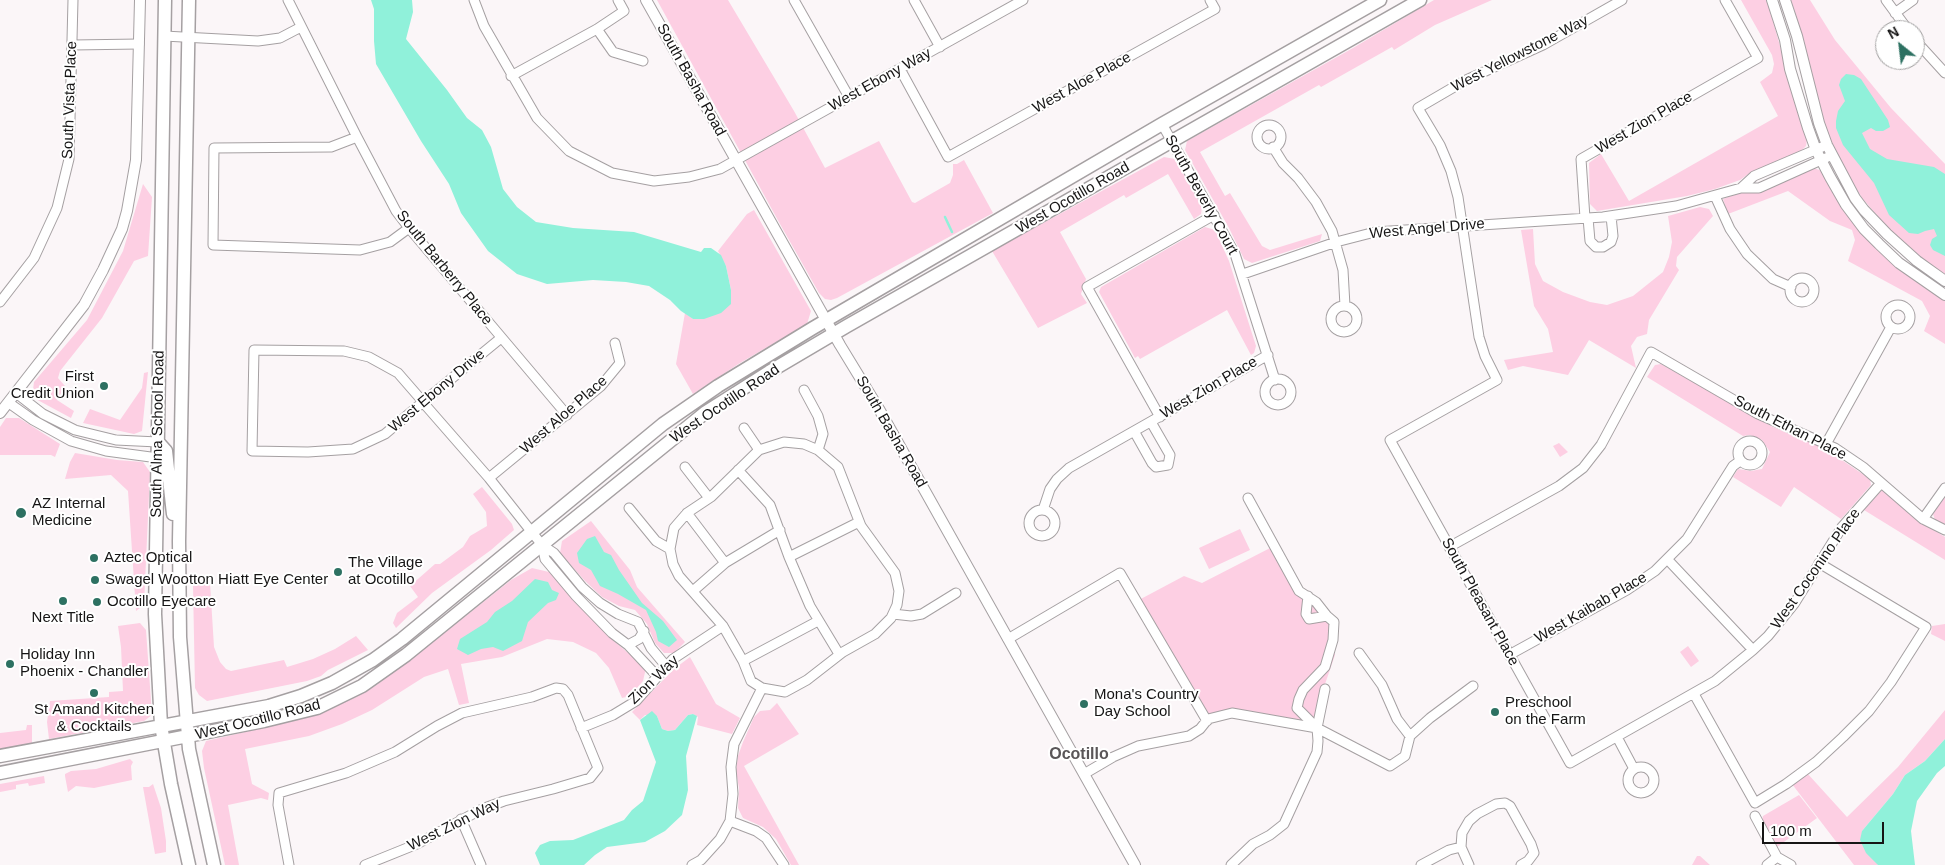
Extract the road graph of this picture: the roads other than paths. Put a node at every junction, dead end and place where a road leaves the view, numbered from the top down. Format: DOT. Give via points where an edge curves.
graph roads {
  1 [pos="73,0"];
  2 [pos="140,0"];
  3 [pos="165,0"];
  4 [pos="189,0"];
  5 [pos="288,0"];
  6 [pos="474,0"];
  7 [pos="618,0"];
  8 [pos="646,0"];
  9 [pos="794,0"];
  10 [pos="914,0"];
  11 [pos="1023,0"];
  12 [pos="1210,0"];
  13 [pos="1380,0"];
  14 [pos="1420,0"];
  15 [pos="1622,0"];
  16 [pos="1725,0"];
  17 [pos="1772,0"];
  18 [pos="1785,0"];
  19 [pos="1886,0"];
  20 [pos="1913,0"];
  21 [pos="1895,13"];
  22 [pos="1900,20"];
  23 [pos="300,26"];
  24 [pos="597,29"];
  25 [pos="164,36"];
  26 [pos="189,37"];
  27 [pos="139,44"];
  28 [pos="72,46"];
  29 [pos="940,47"];
  30 [pos="1925,51"];
  31 [pos="643,60"];
  32 [pos="900,69"];
  33 [pos="1945,73"];
  34 [pos="511,76"];
  35 [pos="849,97"];
  36 [pos="1162,124"];
  37 [pos="357,137"];
  38 [pos="1172,142"];
  39 [pos="1827,145"];
  40 [pos="1274,147"];
  41 [pos="1816,150"];
  42 [pos="1832,155"];
  43 [pos="736,160"];
  44 [pos="1821,161"];
  45 [pos="1741,188"];
  46 [pos="1715,196"];
  47 [pos="1214,215"];
  48 [pos="1611,216"];
  49 [pos="1586,218"];
  50 [pos="1462,225"];
  51 [pos="409,228"];
  52 [pos="1336,242"];
  53 [pos="1243,274"];
  54 [pos="1945,281"];
  55 [pos="1790,287"];
  56 [pos="1945,295"];
  57 [pos="0,302"];
  58 [pos="1345,306"];
  59 [pos="827,321"];
  60 [pos="1891,327"];
  61 [pos="834,334"];
  62 [pos="501,338"];
  63 [pos="615,343"];
  64 [pos="1268,355"];
  65 [pos="1275,380"];
  66 [pos="804,390"];
  67 [pos="16,393"];
  68 [pos="423,402"];
  69 [pos="9,403"];
  70 [pos="0,413"];
  71 [pos="567,415"];
  72 [pos="1160,416"];
  73 [pos="1150,422"];
  74 [pos="744,428"];
  75 [pos="1134,431"];
  76 [pos="158,442"];
  77 [pos="1826,444"];
  78 [pos="759,450"];
  79 [pos="818,450"];
  80 [pos="158,458"];
  81 [pos="1740,461"];
  82 [pos="685,467"];
  83 [pos="738,470"];
  84 [pos="489,478"];
  85 [pos="1881,483"];
  86 [pos="1945,488"];
  87 [pos="709,498"];
  88 [pos="1248,498"];
  89 [pos="629,508"];
  90 [pos="1043,510"];
  91 [pos="687,513"];
  92 [pos="1923,519"];
  93 [pos="859,522"];
  94 [pos="780,530"];
  95 [pos="1945,530"];
  96 [pos="532,532"];
  97 [pos="179,541"];
  98 [pos="542,546"];
  99 [pos="1449,547"];
  100 [pos="670,549"];
  101 [pos="789,557"];
  102 [pos="1668,560"];
  103 [pos="725,563"];
  104 [pos="1819,563"];
  105 [pos="693,591"];
  106 [pos="956,593"];
  107 [pos="1308,596"];
  108 [pos="892,614"];
  109 [pos="1327,616"];
  110 [pos="818,621"];
  111 [pos="722,626"];
  112 [pos="644,631"];
  113 [pos="1008,639"];
  114 [pos="396,644"];
  115 [pos="628,645"];
  116 [pos="1753,650"];
  117 [pos="1359,653"];
  118 [pos="839,654"];
  119 [pos="1509,656"];
  120 [pos="742,660"];
  121 [pos="666,666"];
  122 [pos="658,677"];
  123 [pos="1473,686"];
  124 [pos="762,688"];
  125 [pos="1325,688"];
  126 [pos="346,694"];
  127 [pos="1694,694"];
  128 [pos="186,721"];
  129 [pos="1207,721"];
  130 [pos="161,725"];
  131 [pos="581,728"];
  132 [pos="1317,728"];
  133 [pos="1410,736"];
  134 [pos="188,737"];
  135 [pos="1617,737"];
  136 [pos="164,741"];
  137 [pos="0,756"];
  138 [pos="1570,764"];
  139 [pos="1634,769"];
  140 [pos="0,773"];
  141 [pos="1084,774"];
  142 [pos="1755,816"];
  143 [pos="461,819"];
  144 [pos="730,821"];
  145 [pos="1461,847"];
  146 [pos="1777,857"];
  147 [pos="189,865"];
  148 [pos="214,865"];
  149 [pos="289,865"];
  150 [pos="365,865"];
  151 [pos="481,865"];
  152 [pos="692,865"];
  153 [pos="784,865"];
  154 [pos="1135,865"];
  155 [pos="1231,865"];
  156 [pos="1421,865"];
  157 [pos="1469,865"];
  158 [pos="1521,865"];
  159 [pos="1767,865"];
  160 [pos="1791,865"];
  1 -- 28 [label="street, South Vista Place"];
  2 -- 27 [label="street"];
  3 -- 25 [label="main road, South Alma School Road"];
  4 -- 26 [label="main road, South Alma School Road"];
  5 -- 23 [label="street, South Barberry Place"];
  6 -- 34 [label="street, West Ebony Way"];
  7 -- 24 [label="street" via="624,11"];
  8 -- 43 [label="street, South Basha Road"];
  9 -- 35 [label="street"];
  10 -- 29 [label="street"];
  11 -- 29 [label="street, West Ebony Way"];
  12 -- 32 [label="street, West Aloe Place" via="1215,9 948,157"];
  13 -- 36 [label="main road, West Ocotillo Road"];
  14 -- 38 [label="main road, West Ocotillo Road"];
  15 -- 50 [label="street, West Yellowstone Way" via="1543,45 1466,80 1418,108 1451,171"];
  16 -- 49 [label="street, West Zion Place" via="1758,58 1581,159"];
  17 -- 41 [label="street"];
  18 -- 39 [label="street"];
  19 -- 21 [label="street"];
  20 -- 21 [label="street"];
  21 -- 22 [label="street"];
  23 -- 26 [label="street" via="280,38"];
  23 -- 37 [label="street, South Barberry Place"];
  24 -- 31 [label="street" via="613,52"];
  24 -- 34 [label="street"];
  25 -- 26 [label="street"];
  25 -- 76 [label="main road, South Alma School Road"];
  26 -- 97 [label="main road, South Alma School Road"];
  27 -- 28 [label="street"];
  27 -- 67 [label="street" via="136,160 122,229 84,305"];
  28 -- 57 [label="street, South Vista Place" via="69,159 57,208 34,258"];
  29 -- 32 [label="street, West Ebony Way"];
  30 -- 33 [label="street"];
  32 -- 35 [label="street, West Ebony Way"];
  34 -- 43 [label="street, West Ebony Way" via="537,118 569,151 612,173 654,181 708,174"];
  35 -- 43 [label="street, West Ebony Way"];
  36 -- 38 [label="street, South Beverly Court"];
  36 -- 59 [label="main road, West Ocotillo Road"];
  37 -- 51 [label="street, South Barberry Place" via="396,211"];
  37 -- 51 [label="street" via="332,147 214,148 213,246 360,250 390,242"];
  38 -- 47 [label="street, South Beverly Court"];
  38 -- 61 [label="main road, West Ocotillo Road"];
  39 -- 41 [label="street, West Angel Drive"];
  39 -- 42 [label="street"];
  40 -- 52 [label="street" via="1282,163 1316,202"];
  41 -- 44 [label="street"];
  41 -- 45 [label="street, West Angel Drive" via="1754,176"];
  42 -- 44 [label="street, West Angel Drive"];
  42 -- 54 [label="street" via="1864,210 1917,261"];
  43 -- 59 [label="street, South Basha Road"];
  44 -- 45 [label="street, West Angel Drive" via="1759,188"];
  44 -- 56 [label="street" via="1864,229 1899,263"];
  45 -- 46 [label="street, West Angel Drive"];
  46 -- 48 [label="street, West Angel Drive" via="1656,210"];
  46 -- 55 [label="street" via="1726,223 1747,254 1773,279"];
  47 -- 53 [label="street, South Beverly Court"];
  47 -- 72 [label="street" via="1087,287"];
  48 -- 49 [label="street, West Angel Drive"];
  48 -- 49 [label="street" via="1614,236 1612,242 1603,247 1596,247 1590,241"];
  49 -- 50 [label="street, West Angel Drive"];
  50 -- 52 [label="street, West Angel Drive" via="1375,232"];
  50 -- 99 [label="street, South Pleasant Place" via="1479,337 1497,380 1390,440"];
  51 -- 62 [label="street, South Barberry Place"];
  52 -- 53 [label="street, West Angel Drive"];
  52 -- 58 [label="street" via="1343,270"];
  53 -- 64 [label="street, South Beverly Court"];
  59 -- 61 [label="street, South Basha Road"];
  59 -- 96 [label="main road, West Ocotillo Road" via="718,386 664,424"];
  60 -- 77 [label="street"];
  61 -- 98 [label="main road, West Ocotillo Road" via="706,412"];
  61 -- 113 [label="street, South Basha Road" via="880,409"];
  62 -- 68 [label="street, West Ebony Drive"];
  62 -- 71 [label="street, South Barberry Place"];
  63 -- 71 [label="street, West Aloe Place" via="620,363 601,386"];
  64 -- 65 [label="street, South Beverly Court"];
  64 -- 72 [label="street, West Zion Place"];
  66 -- 79 [label="street" via="818,416 823,434"];
  67 -- 69 [label="street"];
  67 -- 76 [label="street" via="43,414 75,430 116,440"];
  68 -- 68 [label="street, West Ebony Drive" via="398,373 369,357 344,351 254,350 252,451 353,449 385,434"];
  68 -- 84 [label="street"];
  69 -- 70 [label="street"];
  69 -- 80 [label="street" via="70,441 106,451"];
  71 -- 84 [label="street, West Aloe Place"];
  72 -- 73 [label="street, West Zion Place"];
  73 -- 75 [label="street, West Zion Place"];
  73 -- 75 [label="street, West Zion Place" via="1170,455 1168,465 1156,467 1152,463"];
  74 -- 78 [label="street"];
  75 -- 90 [label="street, West Zion Place" via="1063,473 1050,489"];
  76 -- 80 [label="main road, South Alma School Road"];
  76 -- 97 [label="main road" via="166,451 172,512"];
  77 -- 85 [label="street, South Ethan Place" via="1863,467"];
  77 -- 99 [label="street, South Ethan Place" via="1758,414 1651,352 1601,445 1583,468 1559,486"];
  78 -- 79 [label="street" via="784,442 804,444"];
  78 -- 83 [label="street"];
  79 -- 93 [label="street" via="838,467"];
  80 -- 130 [label="main road, South Alma School Road" via="155,614"];
  81 -- 102 [label="street, West Kaibab Place" via="1732,466 1695,528"];
  82 -- 87 [label="street"];
  83 -- 87 [label="street"];
  83 -- 94 [label="street" via="770,506"];
  84 -- 96 [label="street"];
  85 -- 92 [label="street, South Ethan Place"];
  85 -- 104 [label="street, West Coconino Place" via="1842,527"];
  86 -- 92 [label="street"];
  87 -- 91 [label="street"];
  88 -- 107 [label="street" via="1300,591"];
  89 -- 100 [label="street" via="656,541"];
  91 -- 100 [label="street" via="674,528"];
  91 -- 103 [label="street"];
  92 -- 95 [label="street, South Ethan Place"];
  93 -- 101 [label="street"];
  93 -- 108 [label="street" via="895,573 900,591"];
  94 -- 101 [label="street"];
  94 -- 103 [label="street"];
  96 -- 98 [label="street"];
  96 -- 114 [label="main road, West Ocotillo Road"];
  97 -- 128 [label="main road, South Alma School Road" via="180,637"];
  98 -- 112 [label="street" via="554,553 600,603 638,622"];
  98 -- 115 [label="street" via="545,559 576,596"];
  98 -- 126 [label="main road, West Ocotillo Road" via="406,655"];
  99 -- 119 [label="street, South Pleasant Place"];
  100 -- 105 [label="street" via="678,574"];
  101 -- 110 [label="street"];
  102 -- 116 [label="street"];
  102 -- 119 [label="street, West Kaibab Place" via="1627,590"];
  103 -- 105 [label="street"];
  104 -- 116 [label="street, West Coconino Place" via="1794,604"];
  104 -- 127 [label="street" via="1926,628 1892,682 1869,711 1816,762 1755,803"];
  105 -- 111 [label="street"];
  106 -- 108 [label="street" via="922,614"];
  107 -- 109 [label="street"];
  107 -- 109 [label="street" via="1306,614 1309,619"];
  108 -- 118 [label="street" via="875,634"];
  109 -- 132 [label="street" via="1334,622 1335,630 1329,658 1325,667 1303,690 1297,708"];
  110 -- 118 [label="street"];
  110 -- 120 [label="street"];
  111 -- 120 [label="street"];
  111 -- 121 [label="street, Zion Way"];
  112 -- 115 [label="street" via="639,639"];
  112 -- 121 [label="street" via="651,648"];
  113 -- 129 [label="street" via="1120,573"];
  113 -- 141 [label="street, South Basha Road"];
  114 -- 126 [label="main road" via="391,656 362,677"];
  114 -- 128 [label="main road, West Ocotillo Road" via="332,683 301,696 269,706"];
  115 -- 122 [label="street"];
  116 -- 127 [label="street, West Coconino Place" via="1735,667"];
  117 -- 133 [label="street" via="1382,685 1397,719"];
  118 -- 124 [label="street" via="808,680 785,692"];
  119 -- 138 [label="street, South Pleasant Place"];
  120 -- 124 [label="street" via="752,682"];
  121 -- 122 [label="street, Zion Way"];
  122 -- 131 [label="street, Zion Way" via="636,701"];
  123 -- 133 [label="street"];
  124 -- 144 [label="street" via="734,744 730,766 733,794"];
  125 -- 132 [label="street"];
  126 -- 134 [label="main road, West Ocotillo Road" via="317,708"];
  127 -- 135 [label="street, West Coconino Place"];
  128 -- 130 [label="main road, West Ocotillo Road"];
  128 -- 134 [label="main road, South Alma School Road"];
  129 -- 132 [label="street" via="1232,713"];
  129 -- 141 [label="street" via="1189,736 1138,746 1113,756"];
  130 -- 136 [label="main road, South Alma School Road"];
  130 -- 137 [label="main road, West Ocotillo Road"];
  131 -- 143 [label="street, West Zion Way" via="598,768 590,778 504,801"];
  131 -- 149 [label="street" via="568,695 563,689 556,688 532,697 462,713 396,752 346,773 279,794 278,806"];
  132 -- 133 [label="street" via="1390,766 1405,756"];
  132 -- 155 [label="street" via="1317,752 1284,824 1252,844"];
  134 -- 136 [label="main road, West Ocotillo Road"];
  134 -- 148 [label="main road, South Alma School Road"];
  135 -- 138 [label="street, West Coconino Place"];
  135 -- 139 [label="street"];
  136 -- 140 [label="main road, West Ocotillo Road"];
  136 -- 147 [label="main road, South Alma School Road"];
  141 -- 154 [label="street, South Basha Road"];
  142 -- 146 [label="street"];
  143 -- 150 [label="street, West Zion Way" via="417,844"];
  143 -- 151 [label="street"];
  144 -- 152 [label="street" via="720,839"];
  144 -- 153 [label="street" via="766,838"];
  145 -- 156 [label="street"];
  145 -- 157 [label="street"];
  145 -- 158 [label="street" via="1462,833 1469,821 1496,804 1505,803 1510,806 1534,853"];
  146 -- 159 [label="street"];
  146 -- 160 [label="street"];
}
